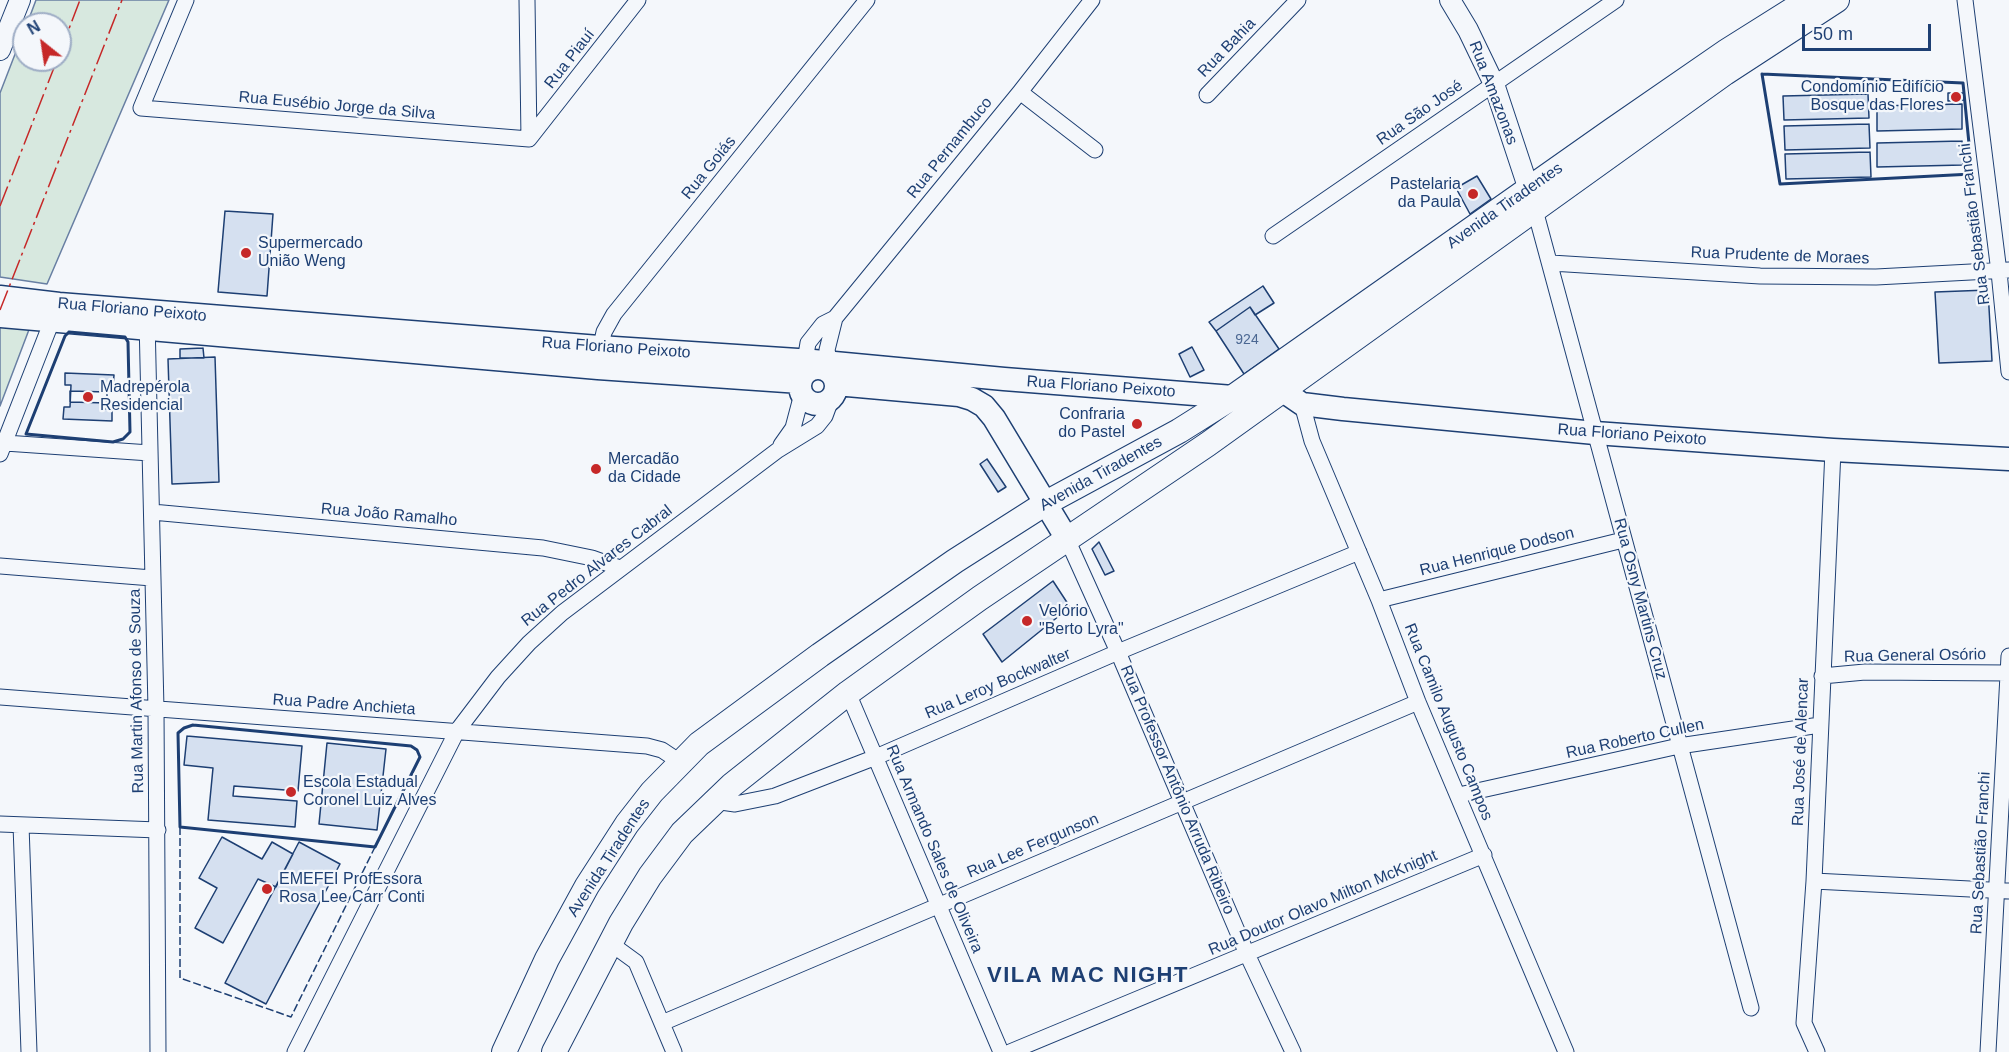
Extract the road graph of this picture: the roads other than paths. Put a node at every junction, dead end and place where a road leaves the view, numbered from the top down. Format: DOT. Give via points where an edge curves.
graph roads {
  1 [pos="20,0"];
  2 [pos="186,0"];
  3 [pos="527,0"];
  4 [pos="638,0"];
  5 [pos="867,0"];
  6 [pos="1092,0"];
  7 [pos="1298,0"];
  8 [pos="1450,0"];
  9 [pos="1616,0"];
  10 [pos="1808,0"];
  11 [pos="1837,0"];
  12 [pos="1965,0"];
  13 [pos="0,50"];
  14 [pos="1494,84"];
  15 [pos="1020,92"];
  16 [pos="1207,95"];
  17 [pos="529,139"];
  18 [pos="1095,150"];
  19 [pos="1532,200"];
  20 [pos="1274,236"];
  21 [pos="1551,263"];
  22 [pos="2004,271"];
  23 [pos="0,297"];
  24 [pos="55,313"];
  25 [pos="0,316"];
  26 [pos="835,318"];
  27 [pos="147,320"];
  28 [pos="599,357"];
  29 [pos="2009,372"];
  30 [pos="1266,374"];
  31 [pos="802,378"];
  32 [pos="1004,379"];
  33 [pos="832,380"];
  34 [pos="1233,397"];
  35 [pos="1293,398"];
  36 [pos="984,406"];
  37 [pos="1595,433"];
  38 [pos="2,449"];
  39 [pos="778,450"];
  40 [pos="1833,450"];
  41 [pos="150,453"];
  42 [pos="2009,459"];
  43 [pos="1046,503"];
  44 [pos="152,512"];
  45 [pos="1067,539"];
  46 [pos="1623,540"];
  47 [pos="1359,552"];
  48 [pos="0,566"];
  49 [pos="620,568"];
  50 [pos="152,578"];
  51 [pos="1379,600"];
  52 [pos="1118,652"];
  53 [pos="2009,656"];
  54 [pos="2009,673"];
  55 [pos="1822,676"];
  56 [pos="848,693"];
  57 [pos="0,698"];
  58 [pos="1418,702"];
  59 [pos="156,709"];
  60 [pos="1820,725"];
  61 [pos="457,731"];
  62 [pos="1679,746"];
  63 [pos="876,757"];
  64 [pos="680,762"];
  65 [pos="1459,795"];
  66 [pos="714,801"];
  67 [pos="1182,803"];
  68 [pos="0,824"];
  69 [pos="21,825"];
  70 [pos="158,830"];
  71 [pos="1484,855"];
  72 [pos="1814,881"];
  73 [pos="2003,891"];
  74 [pos="939,905"];
  75 [pos="610,943"];
  76 [pos="1247,954"];
  77 [pos="1751,1008"];
  78 [pos="662,1023"];
  79 [pos="29,1052"];
  80 [pos="158,1052"];
  81 [pos="295,1052"];
  82 [pos="504,1052"];
  83 [pos="554,1052"];
  84 [pos="674,1052"];
  85 [pos="1001,1052"];
  86 [pos="1010,1052"];
  87 [pos="1293,1052"];
  88 [pos="1566,1052"];
  89 [pos="1816,1052"];
  90 [pos="1988,1052"];
  1 -- 13 [label="street"];
  2 -- 17 [label="street, Rua Eusébio Jorge da Silva" via="141,108"];
  3 -- 17 [label="street"];
  4 -- 17 [label="street, Rua Piauí"];
  5 -- 28 [label="street, Rua Goiás" via="615,314 604,332"];
  6 -- 15 [label="street, Rua Pernambuco"];
  7 -- 16 [label="street, Rua Bahia"];
  8 -- 14 [label="street, Rua Amazonas"];
  9 -- 14 [label="street, Rua São José"];
  10 -- 19 [label="main road, Avenida Tiradentes" via="1718,58"];
  11 -- 19 [label="main road, Avenida Tiradentes"];
  12 -- 22 [label="street, Rua Sebastião Franchi"];
  14 -- 19 [label="street, Rua Amazonas"];
  14 -- 20 [label="street, Rua São José"];
  15 -- 18 [label="street"];
  15 -- 26 [label="street, Rua Pernambuco"];
  19 -- 21 [label="street, Rua Osny Martins Cruz"];
  19 -- 30 [label="main road, Avenida Tiradentes"];
  19 -- 35 [label="main road, Avenida Tiradentes"];
  21 -- 22 [label="street, Rua Prudente de Moraes" via="1760,276 1876,277"];
  21 -- 37 [label="street, Rua Osny Martins Cruz"];
  22 -- 29 [label="street, Rua Sebastião Franchi"];
  23 -- 24 [label="main road, Rua Floriano Peixoto"];
  24 -- 25 [label="main road, Rua Floriano Peixoto"];
  24 -- 27 [label="main road, Rua Floriano Peixoto"];
  24 -- 38 [label="street"];
  26 -- 31 [label="street, Rua Pernambuco" via="823,324 808,343"];
  26 -- 33 [label="street, Rua Pernambuco" via="827,350"];
  27 -- 28 [label="main road, Rua Floriano Peixoto"];
  27 -- 41 [label="street, Rua Martin Afonso de Souza"];
  28 -- 31 [label="main road, Rua Floriano Peixoto"];
  30 -- 34 [label="main road, Avenida Tiradentes"];
  30 -- 35 [label="main road"];
  31 -- 33 [label="main road, Rua Floriano Peixoto"];
  31 -- 33 [label="main road" via="810,402 816,404 828,401"];
  31 -- 39 [label="street, Rua Pedro Alvares Cabral" via="793,428"];
  32 -- 33 [label="main road, Rua Floriano Peixoto"];
  32 -- 34 [label="main road, Rua Floriano Peixoto"];
  32 -- 36 [label="main road"];
  33 -- 36 [label="main road, Rua Floriano Peixoto" via="959,395"];
  33 -- 39 [label="street, Rua Pedro Alvares Cabral" via="825,416 817,426"];
  34 -- 43 [label="main road, Avenida Tiradentes"];
  35 -- 37 [label="main road, Rua Floriano Peixoto"];
  35 -- 45 [label="main road, Avenida Tiradentes"];
  35 -- 47 [label="street, Rua Camilo Augusto Campos"];
  36 -- 43 [label="main road, Rua Professor Antônio Arruda Ribeiro"];
  37 -- 40 [label="main road, Rua Floriano Peixoto"];
  37 -- 46 [label="street, Rua Osny Martins Cruz"];
  38 -- 41 [label="street"];
  39 -- 49 [label="street, Rua Pedro Alvares Cabral"];
  40 -- 42 [label="main road, Rua Floriano Peixoto"];
  40 -- 55 [label="street, Rua José de Alencar"];
  41 -- 44 [label="street, Rua Martin Afonso de Souza"];
  43 -- 45 [label="main road, Rua Professor Antônio Arruda Ribeiro"];
  43 -- 64 [label="main road, Avenida Tiradentes" via="820,655"];
  44 -- 49 [label="street, Rua João Ramalho" via="543,548"];
  44 -- 50 [label="street, Rua Martin Afonso de Souza"];
  45 -- 52 [label="street, Rua Professor Antônio Arruda Ribeiro"];
  45 -- 56 [label="main road, Avenida Tiradentes"];
  46 -- 51 [label="street, Rua Henrique Dodson"];
  46 -- 62 [label="street, Rua Osny Martins Cruz"];
  47 -- 51 [label="street, Rua Camilo Augusto Campos"];
  47 -- 52 [label="street, Rua Leroy Bockwalter"];
  48 -- 50 [label="street"];
  49 -- 61 [label="street, Rua Pedro Alvares Cabral" via="529,642"];
  50 -- 59 [label="street, Rua Martin Afonso de Souza"];
  51 -- 58 [label="street, Rua Camilo Augusto Campos"];
  52 -- 63 [label="street, Rua Leroy Bockwalter"];
  52 -- 67 [label="street, Rua Professor Antônio Arruda Ribeiro"];
  53 -- 54 [label="street, Rua Sebastião Franchi"];
  54 -- 55 [label="street, Rua General Osório" via="1865,672"];
  54 -- 73 [label="street, Rua Sebastião Franchi"];
  55 -- 60 [label="street, Rua José de Alencar"];
  56 -- 63 [label="street, Rua Armando Sales de Oliveira"];
  56 -- 66 [label="main road, Avenida Tiradentes"];
  57 -- 59 [label="street, Rua Padre Anchieta"];
  58 -- 65 [label="street, Rua Camilo Augusto Campos"];
  58 -- 67 [label="street, Rua Lee Fergunson"];
  59 -- 61 [label="street, Rua Padre Anchieta"];
  59 -- 70 [label="street, Rua Martin Afonso de Souza"];
  60 -- 62 [label="street, Rua Roberto Cullen"];
  60 -- 72 [label="street, Rua José de Alencar"];
  61 -- 64 [label="street, Rua Padre Anchieta" via="647,746"];
  61 -- 81 [label="street, Rua Pedro Alvares Cabral"];
  62 -- 65 [label="street, Rua Roberto Cullen"];
  62 -- 77 [label="street, Rua Osny Martins Cruz"];
  63 -- 66 [label="street, Rua Leroy Bockwalter" via="764,799 735,804"];
  63 -- 74 [label="street, Rua Armando Sales de Oliveira"];
  64 -- 82 [label="main road, Avenida Tiradentes" via="627,824 586,886"];
  65 -- 71 [label="street, Rua Camilo Augusto Campos"];
  66 -- 75 [label="main road, Avenida Tiradentes" via="682,833 650,876"];
  67 -- 74 [label="street, Rua Lee Fergunson"];
  67 -- 76 [label="street, Rua Professor Antônio Arruda Ribeiro"];
  68 -- 69 [label="street"];
  69 -- 70 [label="street"];
  69 -- 79 [label="street"];
  70 -- 80 [label="street, Rua Martin Afonso de Souza"];
  71 -- 76 [label="street, Rua Doutor Olavo Milton McKnight"];
  71 -- 88 [label="street, Rua Camilo Augusto Campos"];
  72 -- 73 [label="street"];
  72 -- 89 [label="street, Rua José de Alencar" via="1804,1023"];
  73 -- 90 [label="street, Rua Sebastião Franchi"];
  74 -- 78 [label="street, Rua Lee Fergunson"];
  74 -- 85 [label="street, Rua Armando Sales de Oliveira"];
  75 -- 78 [label="street" via="636,962"];
  75 -- 83 [label="main road, Avenida Tiradentes"];
  76 -- 86 [label="street, Rua Doutor Olavo Milton McKnight"];
  76 -- 87 [label="street, Rua Professor Antônio Arruda Ribeiro"];
  78 -- 84 [label="street"];
}
